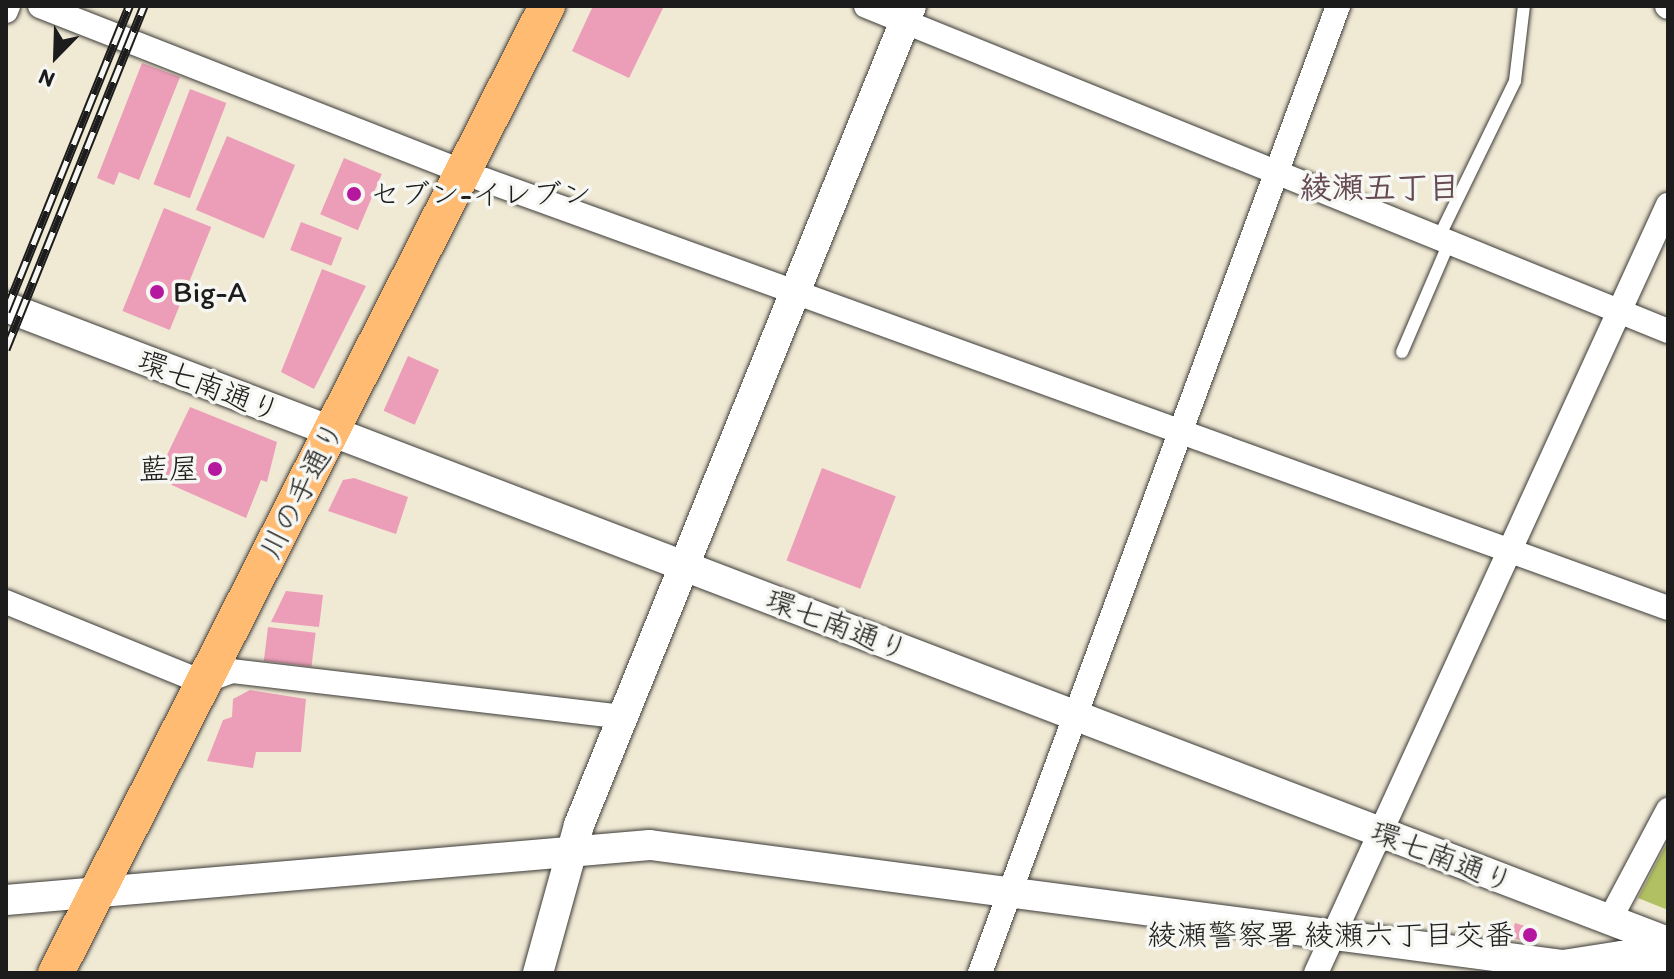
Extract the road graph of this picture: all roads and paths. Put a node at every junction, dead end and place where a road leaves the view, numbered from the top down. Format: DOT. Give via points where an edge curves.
graph roads {
  1 [pos="40,6"];
  2 [pos="547,6"];
  3 [pos="866,6"];
  4 [pos="1338,6"];
  5 [pos="1524,6"];
  6 [pos="908,14"];
  7 [pos="464,172"];
  8 [pos="1277,173"];
  9 [pos="1668,205"];
  10 [pos="1444,241"];
  11 [pos="794,294"];
  12 [pos="6,307"];
  13 [pos="1618,312"];
  14 [pos="1668,331"];
  15 [pos="1402,352"];
  16 [pos="1183,432"];
  17 [pos="332,433"];
  18 [pos="1510,551"];
  19 [pos="684,566"];
  20 [pos="6,602"];
  21 [pos="1668,608"];
  22 [pos="202,682"];
  23 [pos="1075,716"];
  24 [pos="621,717"];
  25 [pos="1668,810"];
  26 [pos="1380,834"];
  27 [pos="569,852"];
  28 [pos="1010,891"];
  29 [pos="97,892"];
  30 [pos="6,900"];
  31 [pos="1609,921"];
  32 [pos="1332,936"];
  33 [pos="1668,942"];
  34 [pos="1668,961"];
  35 [pos="1578,966"];
  36 [pos="56,973"];
  37 [pos="538,973"];
  38 [pos="980,973"];
  39 [pos="1316,973"];
  1 -- 7 [label="street"];
  2 -- 7 [label="main road, 川の手通り"];
  3 -- 6 [label="street"];
  4 -- 8 [label="street"];
  5 -- 10 [label="lane" via="1515,81"];
  6 -- 8 [label="street"];
  6 -- 11 [label="street"];
  7 -- 11 [label="street"];
  7 -- 17 [label="main road, 川の手通り"];
  8 -- 10 [label="street"];
  8 -- 16 [label="street"];
  9 -- 13 [label="street"];
  10 -- 13 [label="street"];
  10 -- 15 [label="lane"];
  11 -- 16 [label="street"];
  11 -- 19 [label="street"];
  12 -- 17 [label="street, 環七南通り"];
  13 -- 14 [label="street"];
  13 -- 18 [label="street"];
  16 -- 18 [label="street"];
  16 -- 23 [label="street"];
  17 -- 19 [label="street, 環七南通り"];
  17 -- 22 [label="main road, 川の手通り"];
  18 -- 21 [label="street"];
  18 -- 26 [label="street"];
  19 -- 23 [label="street, 環七南通り"];
  19 -- 24 [label="street"];
  20 -- 22 [label="street"];
  22 -- 24 [label="street" via="232,671"];
  22 -- 29 [label="main road, 川の手通り"];
  23 -- 26 [label="street, 環七南通り"];
  23 -- 28 [label="street"];
  24 -- 27 [label="street"];
  25 -- 31 [label="street"];
  26 -- 31 [label="street, 環七南通り"];
  26 -- 32 [label="street"];
  27 -- 28 [label="street" via="665,847"];
  27 -- 29 [label="street"];
  27 -- 37 [label="street"];
  28 -- 32 [label="street"];
  28 -- 38 [label="street"];
  29 -- 30 [label="street"];
  29 -- 36 [label="main road, 川の手通り"];
  31 -- 33 [label="street, 環七南通り"];
  31 -- 35 [label="street"];
  32 -- 35 [label="street"];
  32 -- 39 [label="street"];
  34 -- 35 [label="street"];
}
